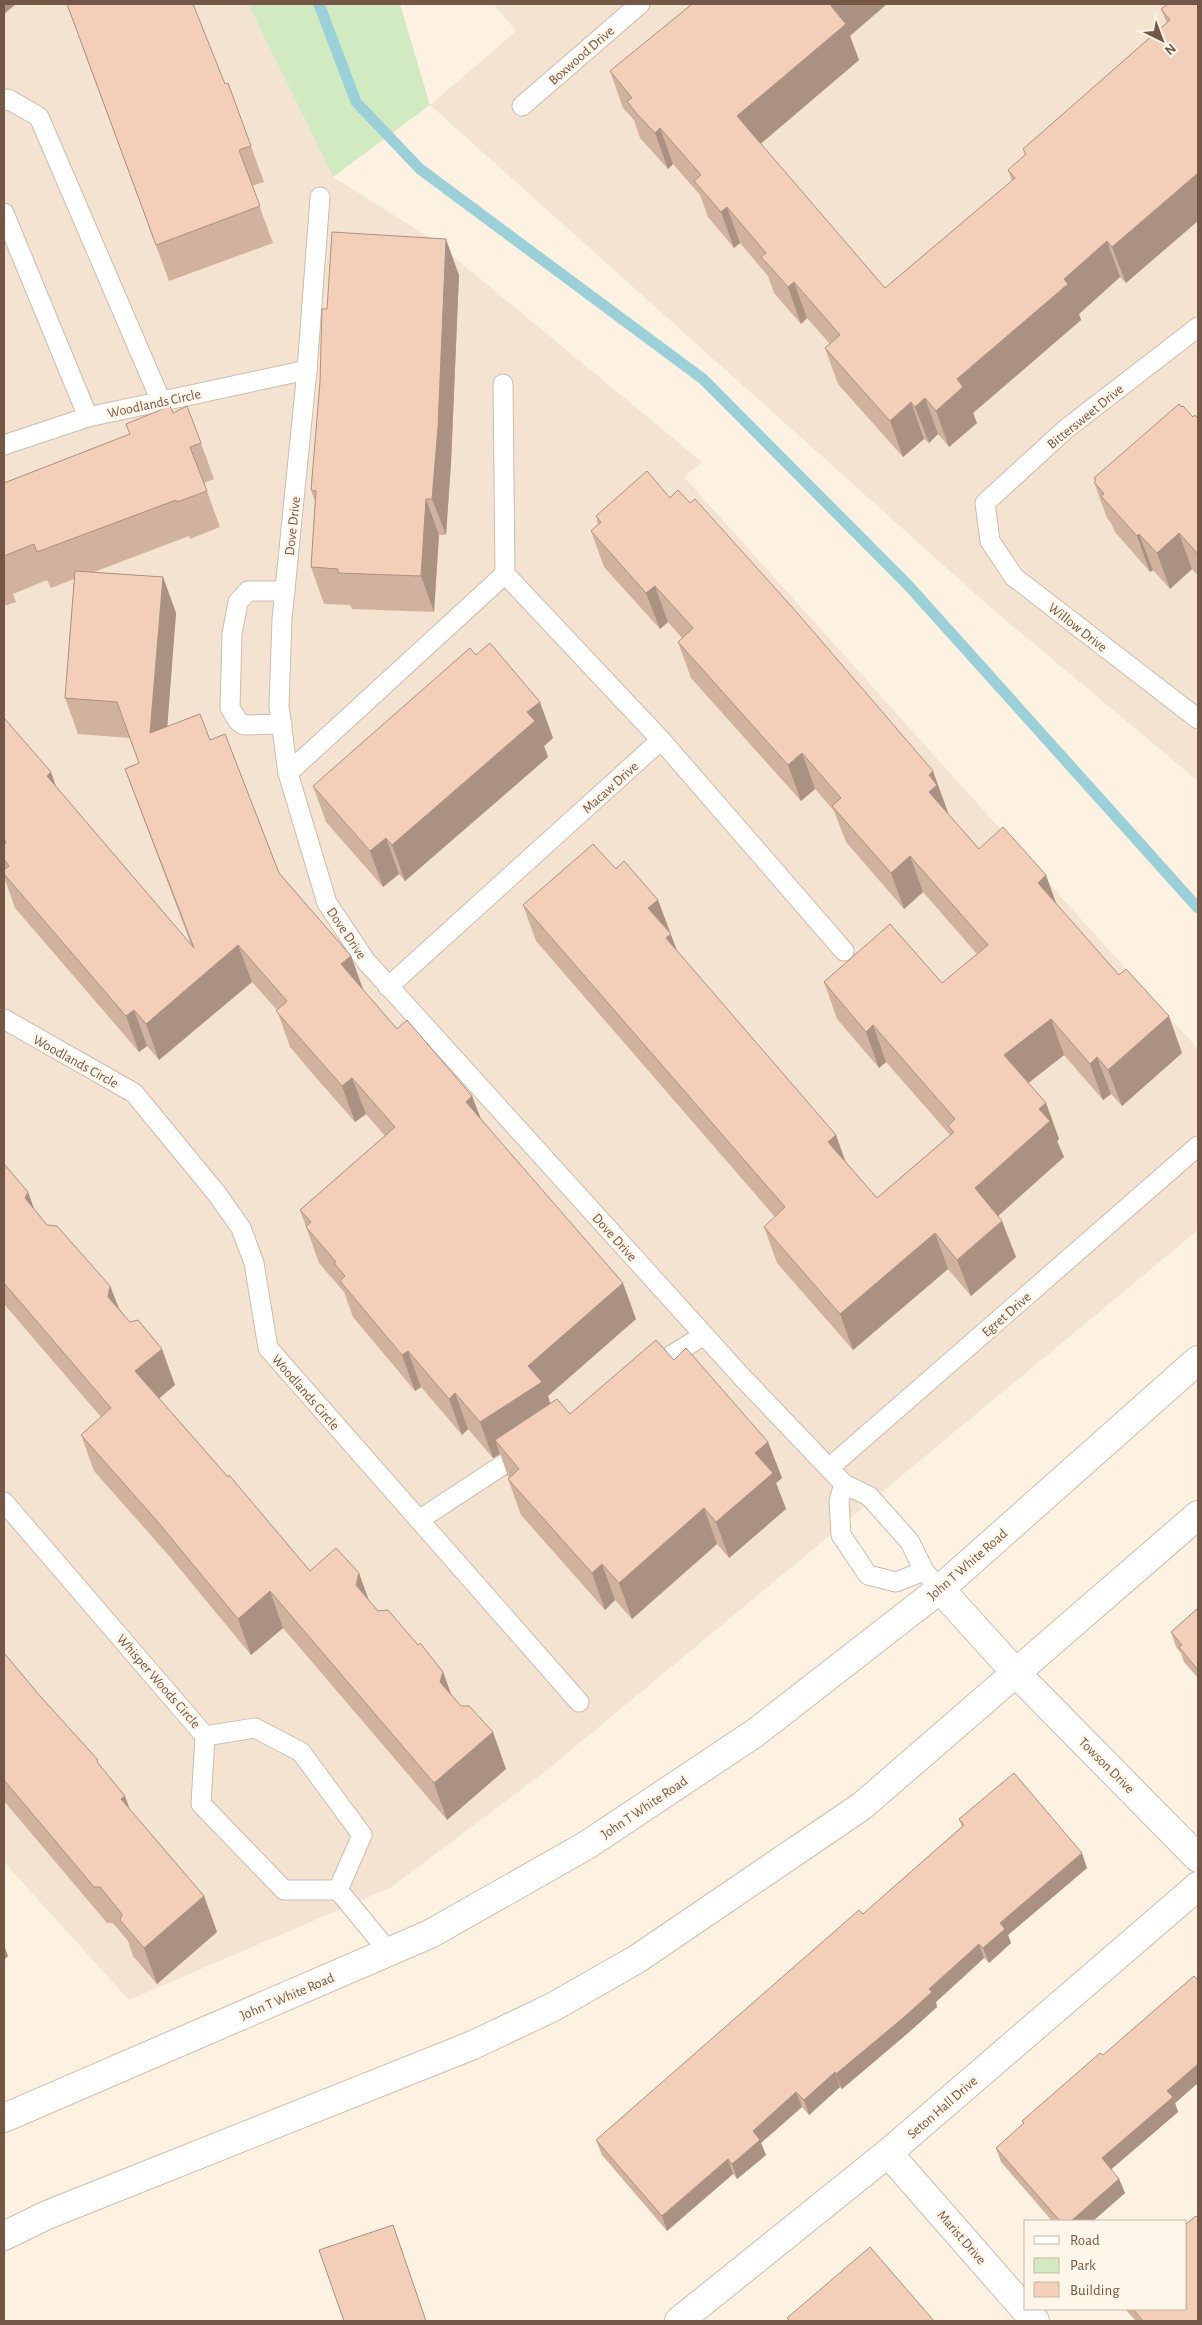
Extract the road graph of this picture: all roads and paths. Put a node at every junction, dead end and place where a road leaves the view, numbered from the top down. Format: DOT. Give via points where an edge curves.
graph roads {
  1 [pos="640,4"];
  2 [pos="4,101"];
  3 [pos="522,106"];
  4 [pos="320,197"];
  5 [pos="4,214"];
  6 [pos="1198,327"];
  7 [pos="307,370"];
  8 [pos="503,384"];
  9 [pos="161,401"];
  10 [pos="88,417"];
  11 [pos="4,445"];
  12 [pos="986,514"];
  13 [pos="505,574"];
  14 [pos="285,591"];
  15 [pos="1198,719"];
  16 [pos="282,724"];
  17 [pos="661,740"];
  18 [pos="288,773"];
  19 [pos="844,951"];
  20 [pos="388,987"];
  21 [pos="4,1020"];
  22 [pos="1198,1146"];
  23 [pos="704,1335"];
  24 [pos="1198,1360"];
  25 [pos="637,1378"];
  26 [pos="536,1444"];
  27 [pos="830,1468"];
  28 [pos="844,1484"];
  29 [pos="4,1502"];
  30 [pos="1198,1515"];
  31 [pos="419,1520"];
  32 [pos="932,1580"];
  33 [pos="1016,1672"];
  34 [pos="579,1702"];
  35 [pos="205,1736"];
  36 [pos="1198,1858"];
  37 [pos="1198,1886"];
  38 [pos="338,1890"];
  39 [pos="389,1952"];
  40 [pos="4,2118"];
  41 [pos="888,2153"];
  42 [pos="4,2236"];
  43 [pos="1024,2308"];
  44 [pos="1025,2310"];
  45 [pos="679,2321"];
  46 [pos="1035,2321"];
  1 -- 3 [label="lane, Boxwood Drive"];
  2 -- 9 [label="lane" via="8,99 39,118"];
  4 -- 7 [label="lane, Dove Drive"];
  5 -- 10 [label="lane"];
  6 -- 12 [label="lane, Bittersweet Drive" via="1066,429 985,503"];
  7 -- 9 [label="lane, Woodlands Circle"];
  7 -- 14 [label="lane, Dove Drive"];
  8 -- 13 [label="lane"];
  9 -- 10 [label="lane, Woodlands Circle"];
  10 -- 11 [label="lane, Woodlands Circle"];
  12 -- 15 [label="lane, Willow Drive" via="990,541 1014,577"];
  13 -- 17 [label="lane"];
  13 -- 18 [label="lane"];
  14 -- 16 [label="lane, Dove Drive" via="279,706"];
  14 -- 16 [label="lane" via="248,591 238,602 232,634 230,708 244,725"];
  16 -- 18 [label="lane, Dove Drive"];
  17 -- 19 [label="lane"];
  17 -- 20 [label="lane, Macaw Drive"];
  18 -- 20 [label="lane, Dove Drive" via="327,903 365,960"];
  20 -- 23 [label="lane, Dove Drive"];
  21 -- 31 [label="lane, Woodlands Circle" via="134,1093 217,1194 240,1228 254,1263 268,1348"];
  22 -- 27 [label="lane, Egret Drive"];
  23 -- 25 [label="lane"];
  23 -- 27 [label="lane, Dove Drive"];
  24 -- 32 [label="main road, John T White Road"];
  26 -- 31 [label="lane"];
  27 -- 28 [label="lane"];
  28 -- 32 [label="lane" via="869,1496 910,1542"];
  28 -- 32 [label="lane" via="839,1501 841,1535 868,1575 896,1582"];
  29 -- 35 [label="lane, Whisper Woods Circle"];
  30 -- 33 [label="main road"];
  31 -- 34 [label="lane, Woodlands Circle"];
  32 -- 33 [label="main road, Towson Drive"];
  32 -- 39 [label="main road, John T White Road" via="755,1733 587,1845 430,1934"];
  33 -- 36 [label="main road, Towson Drive"];
  33 -- 42 [label="main road" via="862,1806 637,1959 553,2007 473,2045 47,2215"];
  35 -- 38 [label="lane" via="201,1804 284,1890"];
  35 -- 38 [label="lane, Whisper Woods Circle" via="256,1728 301,1752 362,1835"];
  37 -- 41 [label="main road, Seton Hall Drive"];
  38 -- 39 [label="lane"];
  39 -- 40 [label="main road, John T White Road"];
  41 -- 43 [label="main road, Marist Drive"];
  41 -- 45 [label="main road, Seton Hall Drive"];
  44 -- 46 [label="main road, Marist Drive"];
}
